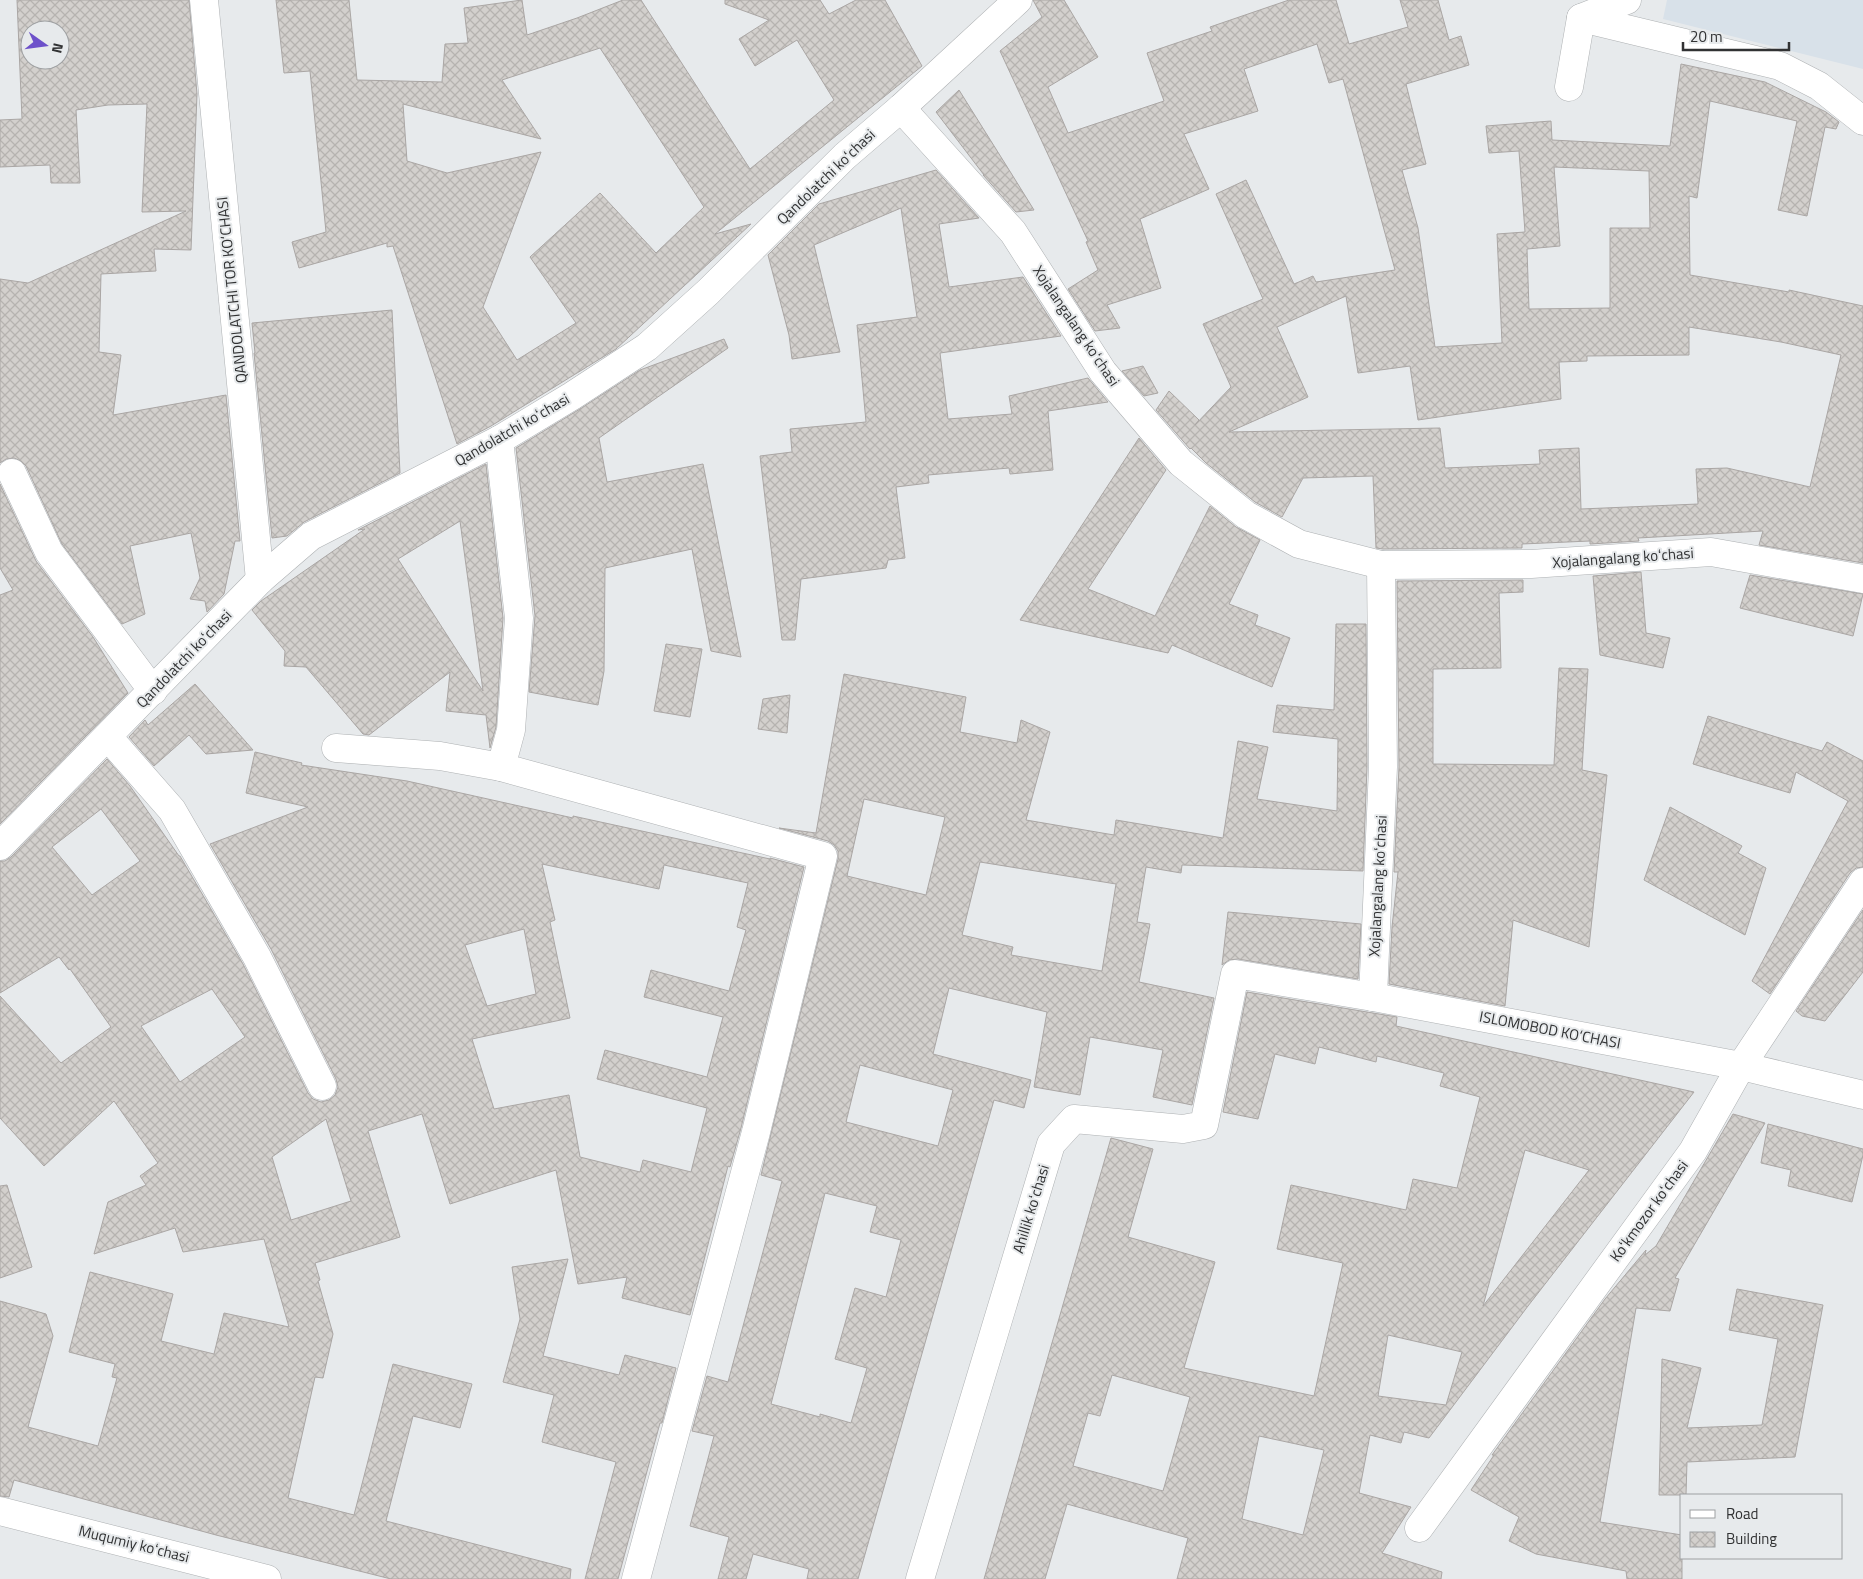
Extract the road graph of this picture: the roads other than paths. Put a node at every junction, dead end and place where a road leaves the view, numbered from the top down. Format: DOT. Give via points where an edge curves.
graph roads {
  1 [pos="204,0"];
  2 [pos="1018,0"];
  3 [pos="1627,0"];
  4 [pos="1581,18"];
  5 [pos="1570,87"];
  6 [pos="901,108"];
  7 [pos="1863,121"];
  8 [pos="499,440"];
  9 [pos="12,473"];
  10 [pos="1381,565"];
  11 [pos="1863,578"];
  12 [pos="260,580"];
  13 [pos="153,691"];
  14 [pos="108,737"];
  15 [pos="336,748"];
  16 [pos="501,767"];
  17 [pos="0,846"];
  18 [pos="1863,882"];
  19 [pos="1235,974"];
  20 [pos="1373,997"];
  21 [pos="1741,1066"];
  22 [pos="322,1086"];
  23 [pos="1863,1095"];
  24 [pos="0,1511"];
  25 [pos="1419,1528"];
  26 [pos="267,1579"];
  27 [pos="636,1579"];
  28 [pos="920,1579"];
  1 -- 12 [label="street, QANDOLATCHI TOR KO‘CHASI"];
  2 -- 6 [label="street, Qandolatchi koʻchasi"];
  3 -- 4 [label="street"];
  4 -- 5 [label="street"];
  4 -- 7 [label="street" via="1780,66 1819,86"];
  6 -- 8 [label="street, Qandolatchi koʻchasi" via="845,156 648,347"];
  6 -- 10 [label="street, Xojalangalang koʻchasi" via="1013,232 1103,372 1182,463 1246,515 1298,544"];
  8 -- 12 [label="street, Qandolatchi koʻchasi" via="311,536"];
  8 -- 16 [label="street" via="519,618 511,730"];
  9 -- 13 [label="street" via="50,552"];
  10 -- 11 [label="street, Xojalangalang koʻchasi" via="1531,564 1711,552"];
  10 -- 20 [label="street, Xojalangalang koʻchasi" via="1384,767"];
  12 -- 13 [label="street, Qandolatchi koʻchasi"];
  13 -- 14 [label="street, Qandolatchi koʻchasi"];
  14 -- 17 [label="street, Qandolatchi koʻchasi"];
  14 -- 22 [label="street" via="172,810 257,956"];
  15 -- 16 [label="street" via="440,756"];
  16 -- 27 [label="street" via="823,856 756,1132"];
  18 -- 21 [label="street, Koʻkmozor koʻchasi"];
  19 -- 20 [label="street, ISLOMOBOD KO‘CHASI"];
  19 -- 28 [label="street, Ahillik koʻchasi" via="1204,1125 1183,1129 1074,1119 1051,1144"];
  20 -- 21 [label="street, ISLOMOBOD KO‘CHASI"];
  21 -- 23 [label="street, ISLOMOBOD KO‘CHASI"];
  21 -- 25 [label="street, Koʻkmozor koʻchasi" via="1692,1151"];
  24 -- 26 [label="street, Muqumiy koʻchasi"];
}
